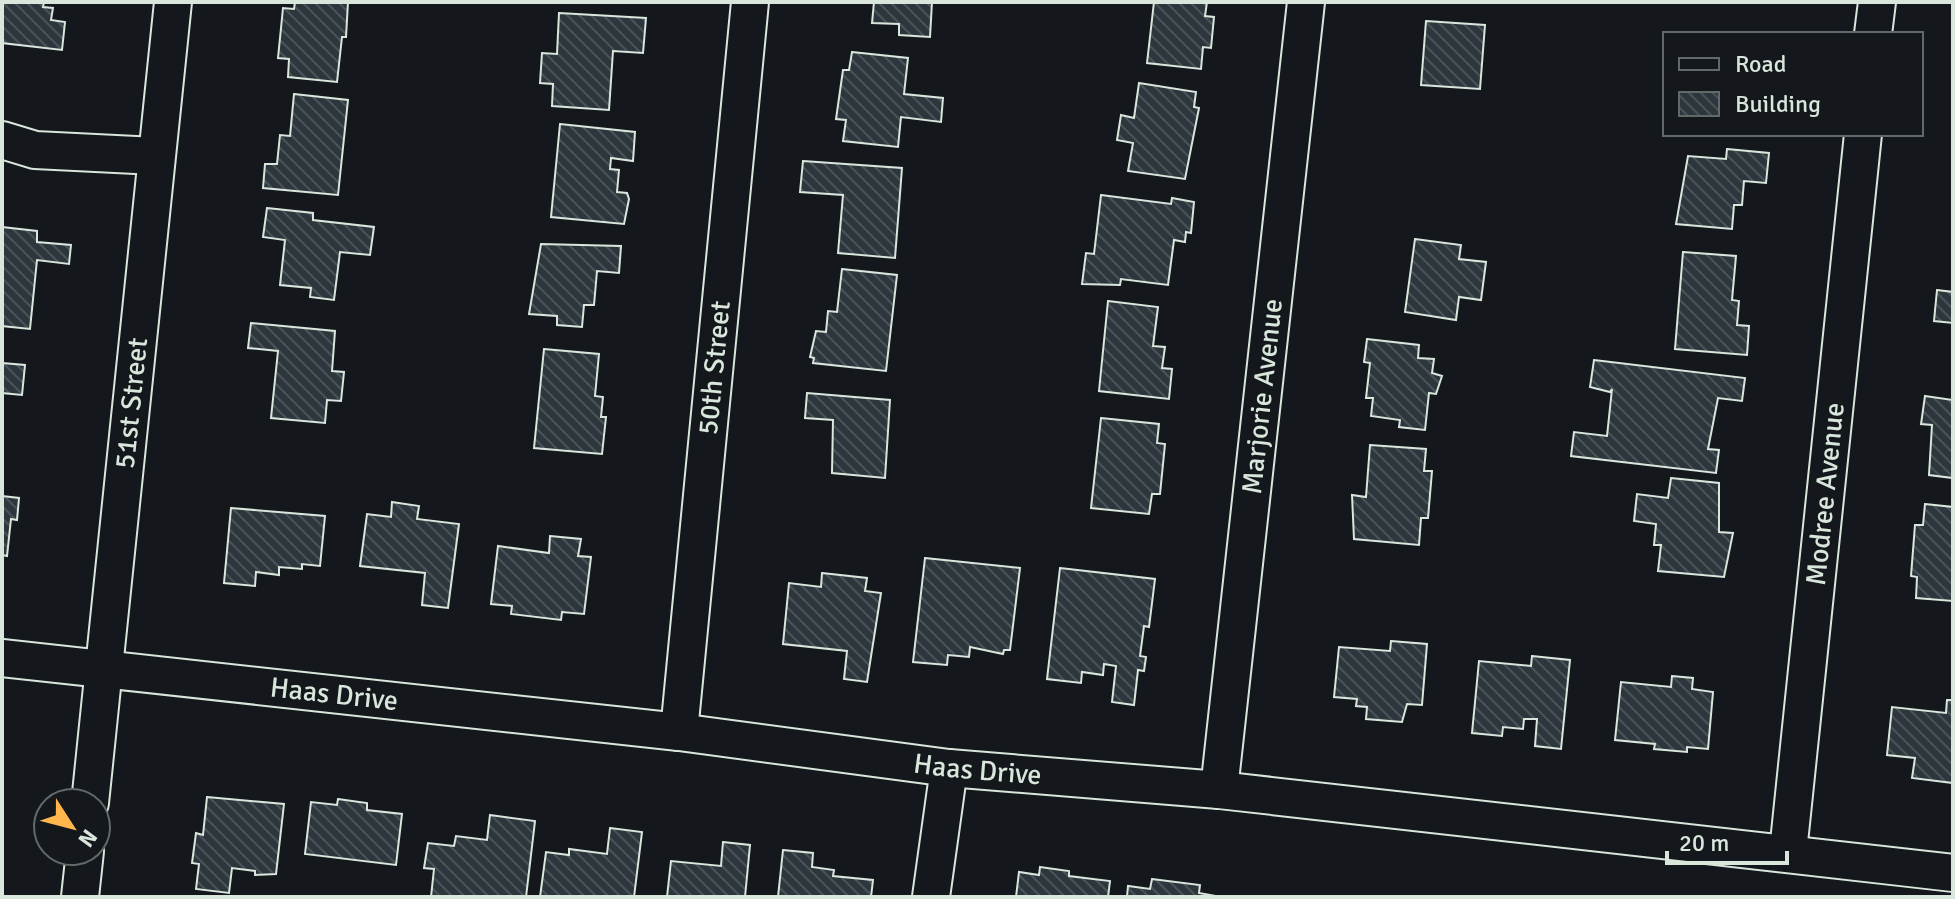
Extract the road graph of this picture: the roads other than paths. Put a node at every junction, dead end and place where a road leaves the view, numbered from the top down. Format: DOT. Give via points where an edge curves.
graph roads {
  1 [pos="173,2"];
  2 [pos="750,2"];
  3 [pos="1306,2"];
  4 [pos="1877,2"];
  5 [pos="1873,32"];
  6 [pos="1863,136"];
  7 [pos="2,140"];
  8 [pos="156,156"];
  9 [pos="2,658"];
  10 [pos="104,667"];
  11 [pos="679,732"];
  12 [pos="949,768"];
  13 [pos="92,787"];
  14 [pos="1219,790"];
  15 [pos="1788,852"];
  16 [pos="83,867"];
  17 [pos="1953,873"];
  18 [pos="80,897"];
  19 [pos="931,897"];
  1 -- 8 [label="street, 51st Street"];
  2 -- 11 [label="street, 50th Street"];
  3 -- 14 [label="street, Marjorie Avenue"];
  4 -- 5 [label="street"];
  6 -- 15 [label="street, Modree Avenue"];
  7 -- 8 [label="street" via="35,150"];
  8 -- 10 [label="street, 51st Street"];
  9 -- 10 [label="street, Haas Drive"];
  10 -- 11 [label="street, Haas Drive"];
  10 -- 13 [label="street, 51st Street"];
  11 -- 12 [label="street, Haas Drive"];
  12 -- 14 [label="street, Haas Drive"];
  12 -- 19 [label="street"];
  14 -- 15 [label="street, Haas Drive"];
  15 -- 17 [label="street, Haas Drive"];
  16 -- 18 [label="street"];
}
